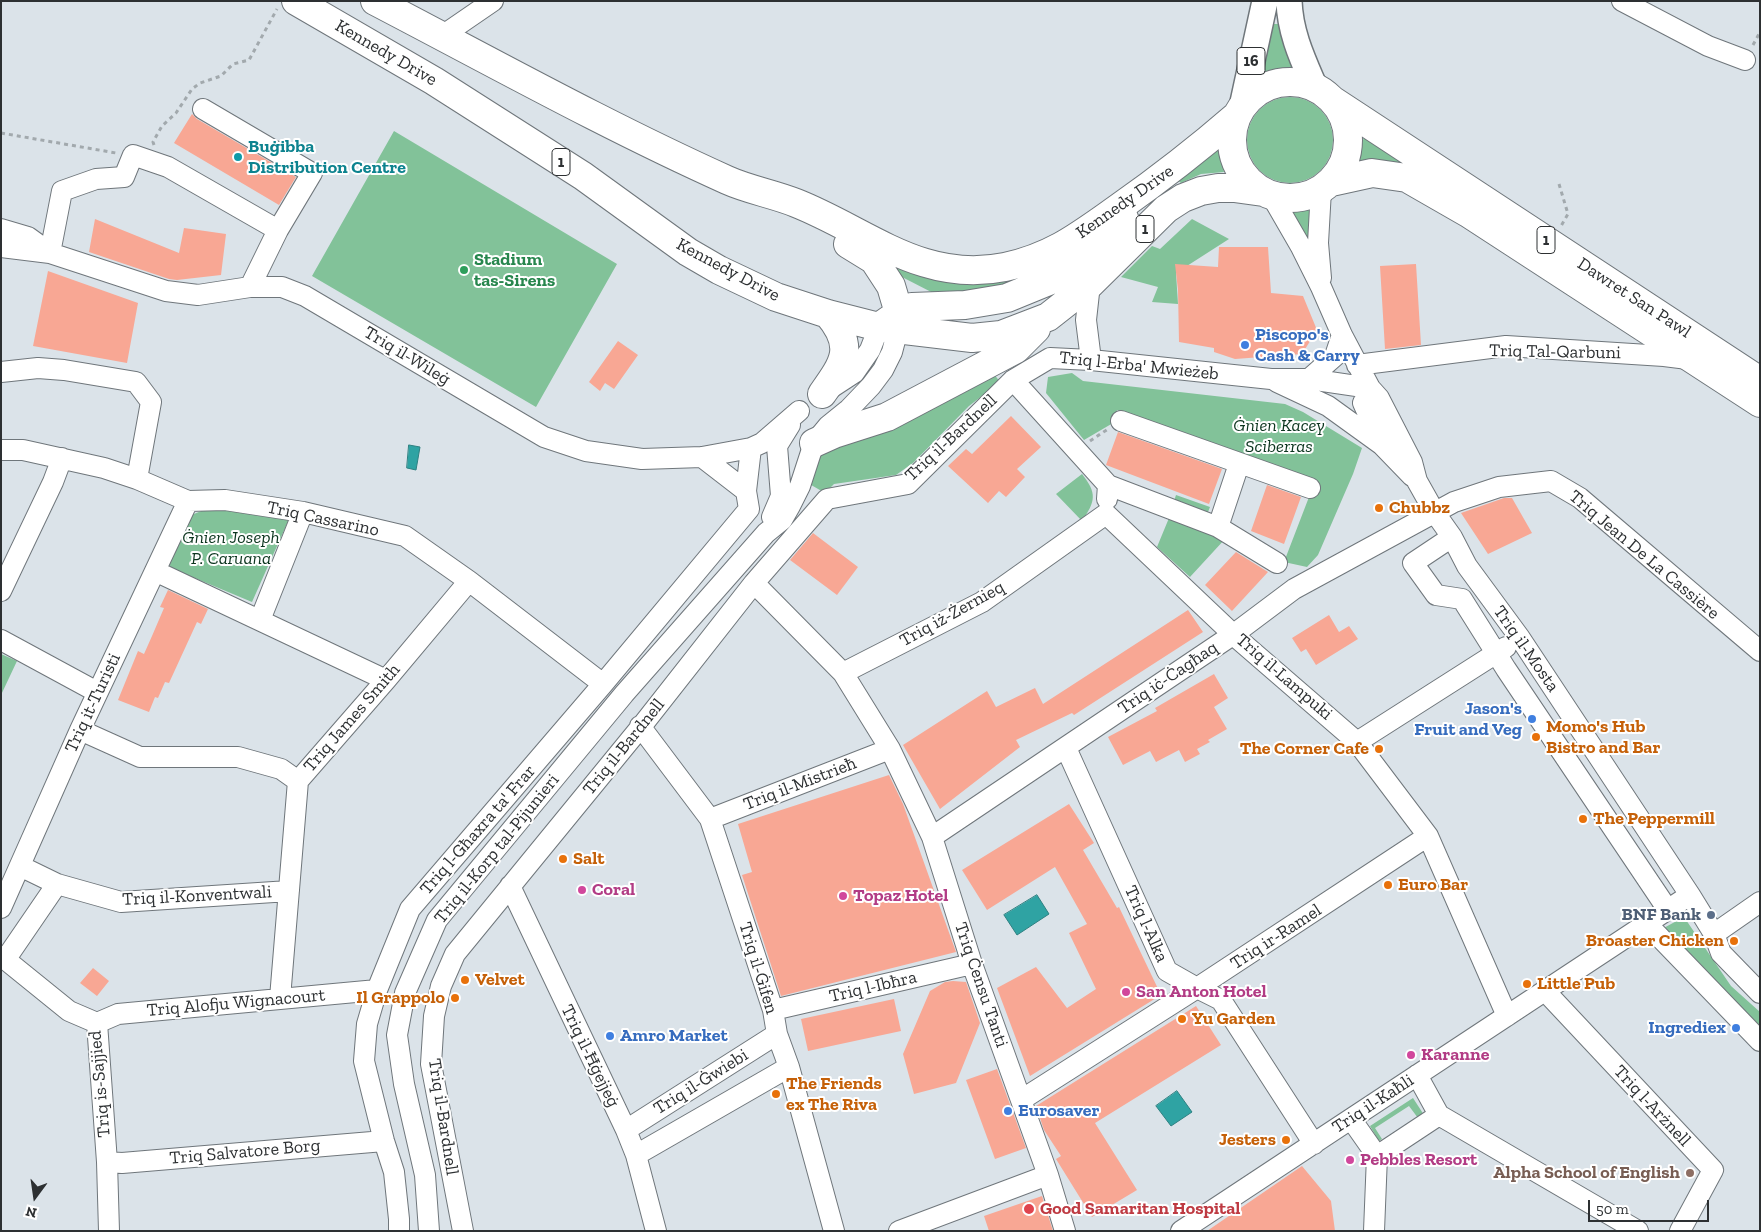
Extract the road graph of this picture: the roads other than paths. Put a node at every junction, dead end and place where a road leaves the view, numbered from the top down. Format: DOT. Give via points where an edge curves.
graph roads {
  1 [pos="375,1"];
  2 [pos="493,1"];
  3 [pos="1265,1"];
  4 [pos="1289,1"];
  5 [pos="1622,1"];
  6 [pos="287,4"];
  7 [pos="442,36"];
  8 [pos="1745,60"];
  9 [pos="1324,94"];
  10 [pos="203,109"];
  11 [pos="1238,112"];
  12 [pos="696,165"];
  13 [pos="1159,179"];
  14 [pos="1326,186"];
  15 [pos="1267,194"];
  16 [pos="1,229"];
  17 [pos="278,230"];
  18 [pos="1,247"];
  19 [pos="50,253"];
  20 [pos="1090,284"];
  21 [pos="250,287"];
  22 [pos="1321,287"];
  23 [pos="828,314"];
  24 [pos="1048,317"];
  25 [pos="892,323"];
  26 [pos="1342,335"];
  27 [pos="1091,360"];
  28 [pos="1692,360"];
  29 [pos="1357,365"];
  30 [pos="1,372"];
  31 [pos="1309,379"];
  32 [pos="1013,380"];
  33 [pos="1271,380"];
  34 [pos="1760,380"];
  35 [pos="1370,388"];
  36 [pos="822,394"];
  37 [pos="1760,403"];
  38 [pos="1328,406"];
  39 [pos="1121,421"];
  40 [pos="814,443"];
  41 [pos="1382,445"];
  42 [pos="762,446"];
  43 [pos="1,450"];
  44 [pos="702,457"];
  45 [pos="62,458"];
  46 [pos="1239,464"];
  47 [pos="138,478"];
  48 [pos="1417,481"];
  49 [pos="1108,485"];
  50 [pos="1310,488"];
  51 [pos="746,491"];
  52 [pos="188,501"];
  53 [pos="303,512"];
  54 [pos="1435,513"];
  55 [pos="1106,514"];
  56 [pos="1218,527"];
  57 [pos="766,533"];
  58 [pos="1452,537"];
  59 [pos="1277,563"];
  60 [pos="154,571"];
  61 [pos="470,581"];
  62 [pos="754,583"];
  63 [pos="1,591"];
  64 [pos="260,620"];
  65 [pos="1234,634"];
  66 [pos="1520,638"];
  67 [pos="1,640"];
  68 [pos="1760,651"];
  69 [pos="1496,654"];
  70 [pos="843,673"];
  71 [pos="386,680"];
  72 [pos="603,684"];
  73 [pos="97,692"];
  74 [pos="640,726"];
  75 [pos="80,730"];
  76 [pos="1357,742"];
  77 [pos="1066,748"];
  78 [pos="890,749"];
  79 [pos="298,781"];
  80 [pos="710,819"];
  81 [pos="1428,836"];
  82 [pos="932,837"];
  83 [pos="11,877"];
  84 [pos="57,884"];
  85 [pos="510,886"];
  86 [pos="289,892"];
  87 [pos="1690,895"];
  88 [pos="1760,902"];
  89 [pos="1,908"];
  90 [pos="1668,910"];
  91 [pos="1647,924"];
  92 [pos="1714,934"];
  93 [pos="3,958"];
  94 [pos="972,964"];
  95 [pos="1197,988"];
  96 [pos="377,990"];
  97 [pos="1544,991"];
  98 [pos="1760,993"];
  99 [pos="280,998"];
  100 [pos="773,1010"];
  101 [pos="1506,1016"];
  102 [pos="97,1023"];
  103 [pos="777,1034"];
  104 [pos="1760,1041"];
  105 [pos="789,1067"];
  106 [pos="1417,1076"];
  107 [pos="1021,1100"];
  108 [pos="1439,1115"];
  109 [pos="1351,1119"];
  110 [pos="626,1130"];
  111 [pos="384,1141"];
  112 [pos="1314,1144"];
  113 [pos="636,1155"];
  114 [pos="1377,1156"];
  115 [pos="107,1162"];
  116 [pos="1048,1175"];
  117 [pos="109,1231"];
  118 [pos="398,1231"];
  119 [pos="428,1231"];
  120 [pos="463,1231"];
  121 [pos="656,1231"];
  122 [pos="834,1231"];
  123 [pos="899,1231"];
  124 [pos="1065,1231"];
  125 [pos="1181,1231"];
  126 [pos="1374,1231"];
  127 [pos="1638,1231"];
  128 [pos="1680,1231"];
  1 -- 7 [label="highway, Kennedy Drive / 1"];
  2 -- 7 [label="street"];
  3 -- 11 [label="main road, 16"];
  4 -- 9 [label="main road" via="1289,17 1298,50"];
  5 -- 8 [label="street" via="1708,46"];
  6 -- 23 [label="highway, Kennedy Drive / 1" via="434,81 567,165 688,252 757,289"];
  7 -- 12 [label="highway, Kennedy Drive / 1" via="521,79"];
  9 -- 11 [label="highway, 1" via="1300,83 1283,82 1253,95"];
  9 -- 14 [label="highway" via="1342,115 1348,132 1342,167"];
  9 -- 34 [label="highway, Dawret San Pawl / 1"];
  10 -- 17 [label="street" via="312,173"];
  11 -- 13 [label="highway, Kennedy Drive / 1"];
  11 -- 15 [label="highway" via="1231,138 1233,155 1249,183"];
  12 -- 13 [label="highway, Kennedy Drive / 1" via="730,181 796,203 917,262 949,269 976,270 1003,267 1057,250"];
  12 -- 25 [label="highway" via="837,237 874,260 891,286"];
  13 -- 25 [label="highway" via="1080,263 1051,280 1007,298 912,307"];
  14 -- 15 [label="highway, 1" via="1308,196 1293,199"];
  14 -- 22 [label="street, Triq il-Mosta" via="1318,243"];
  14 -- 28 [label="highway, Dawret San Pawl / 1" via="1372,173 1406,178 1468,213"];
  15 -- 20 [label="highway, Kennedy Drive / 1" via="1218,188 1183,198 1166,209"];
  15 -- 22 [label="street, Triq il-Mosta" via="1301,247"];
  16 -- 19 [label="street, Triq il-Wileġ" via="28,237"];
  17 -- 19 [label="street" via="168,167 133,155 124,177 96,180 62,191"];
  17 -- 21 [label="street"];
  18 -- 19 [label="street, Triq il-Wileġ"];
  19 -- 21 [label="street, Triq il-Wileġ" via="177,293 198,295"];
  20 -- 24 [label="highway, Kennedy Drive / 1"];
  20 -- 27 [label="street" via="1086,320"];
  21 -- 44 [label="street, Triq il-Wileġ" via="282,288 305,296 544,437 586,451 642,459"];
  22 -- 26 [label="street, Triq il-Mosta"];
  23 -- 25 [label="highway, Kennedy Drive / 1"];
  23 -- 36 [label="highway" via="839,328 843,355 841,366"];
  24 -- 25 [label="highway, Kennedy Drive / 1" via="1001,335 972,338"];
  24 -- 40 [label="highway" via="1016,349 985,366 887,417"];
  25 -- 36 [label="street" via="854,373"];
  25 -- 40 [label="street" via="892,352 879,375"];
  26 -- 29 [label="street, Triq il-Mosta"];
  26 -- 31 [label="street" via="1335,356"];
  27 -- 32 [label="street, Triq l-Erba' Mwieżeb" via="1050,358"];
  27 -- 33 [label="street, Triq l-Erba' Mwieżeb"];
  28 -- 29 [label="street, Triq Tal-Qarbuni" via="1506,346"];
  28 -- 37 [label="highway, Dawret San Pawl / 1"];
  29 -- 35 [label="street, Triq il-Mosta"];
  30 -- 47 [label="street" via="38,368 136,382 151,402"];
  31 -- 33 [label="street, Triq l-Erba' Mwieżeb"];
  31 -- 35 [label="street, Triq l-Erba' Mwieżeb"];
  32 -- 49 [label="street"];
  32 -- 62 [label="street, Triq il-Bardnell" via="908,484 827,499"];
  33 -- 38 [label="street, Triq l-Erba' Mwieżeb"];
  35 -- 38 [label="street" via="1357,402"];
  35 -- 41 [label="street" via="1363,402"];
  35 -- 48 [label="street, Triq il-Mosta" via="1379,398 1412,462"];
  36 -- 42 [label="street"];
  38 -- 41 [label="street, Triq l-Erba' Mwieżeb"];
  39 -- 46 [label="street"];
  40 -- 42 [label="street, Triq il-Wileġ"];
  40 -- 57 [label="street, Triq il-Korp tal-Pijunieri" via="790,506 782,520"];
  41 -- 48 [label="street"];
  42 -- 44 [label="street, Triq il-Wileġ"];
  42 -- 51 [label="street, Triq l-Għaxra ta' Frar"];
  42 -- 57 [label="street, Triq il-Korp tal-Pijunieri" via="781,478 781,496"];
  43 -- 45 [label="street, Triq Cassarino" via="23,450"];
  44 -- 51 [label="street"];
  45 -- 47 [label="street, Triq Cassarino"];
  45 -- 63 [label="street"];
  46 -- 50 [label="street"];
  46 -- 56 [label="street"];
  47 -- 52 [label="street, Triq Cassarino"];
  48 -- 54 [label="street, Triq il-Mosta"];
  49 -- 55 [label="street"];
  49 -- 56 [label="street"];
  51 -- 72 [label="street, Triq l-Għaxra ta' Frar" via="749,510"];
  52 -- 53 [label="street, Triq Cassarino" via="225,500"];
  52 -- 60 [label="street, Triq it-Turisti"];
  53 -- 61 [label="street, Triq Cassarino" via="405,536"];
  53 -- 64 [label="street"];
  54 -- 58 [label="street, Triq il-Mosta"];
  54 -- 65 [label="street, Triq iċ-Ċagħaq" via="1294,590"];
  54 -- 68 [label="street, Triq Jean De La Cassière" via="1454,502 1499,487 1550,480 1580,498"];
  55 -- 65 [label="street, Triq il-Lampuki"];
  55 -- 70 [label="street, Triq iż-Żernieq" via="982,602"];
  56 -- 59 [label="street"];
  57 -- 119 [label="street, Triq il-Korp tal-Pijunieri" via="624,694 437,920 405,992 397,1035 404,1084 425,1176"];
  58 -- 66 [label="street, Triq il-Mosta" via="1467,566"];
  58 -- 69 [label="street, Triq il-Mosta" via="1413,563 1436,595 1462,599"];
  60 -- 64 [label="street"];
  60 -- 73 [label="street, Triq it-Turisti"];
  61 -- 71 [label="street, Triq James Smith"];
  61 -- 72 [label="street, Triq Cassarino"];
  62 -- 70 [label="street, Triq Ċensu Tanti"];
  62 -- 74 [label="street, Triq il-Bardnell"];
  64 -- 71 [label="street"];
  65 -- 76 [label="street, Triq il-Lampuki"];
  65 -- 77 [label="street, Triq iċ-Ċagħaq"];
  66 -- 69 [label="street"];
  66 -- 87 [label="street, Triq il-Mosta"];
  67 -- 73 [label="street"];
  69 -- 76 [label="street"];
  69 -- 90 [label="street, Triq il-Mosta"];
  70 -- 78 [label="street, Triq Ċensu Tanti"];
  71 -- 79 [label="street, Triq James Smith"];
  72 -- 96 [label="street, Triq l-Għaxra ta' Frar" via="410,909"];
  73 -- 75 [label="street, Triq it-Turisti"];
  74 -- 80 [label="street, Triq il-Ġifen"];
  74 -- 85 [label="street, Triq il-Bardnell"];
  75 -- 79 [label="street" via="140,757 238,757 281,770"];
  75 -- 83 [label="street, Triq it-Turisti"];
  76 -- 81 [label="street, Triq il-Lampuki"];
  77 -- 82 [label="street, Triq iċ-Ċagħaq"];
  77 -- 95 [label="street, Triq l-Alka" via="1167,971"];
  78 -- 80 [label="street, Triq il-Mistrieħ"];
  78 -- 82 [label="street, Triq Ċensu Tanti"];
  79 -- 86 [label="street, Triq James Smith"];
  80 -- 100 [label="street, Triq il-Ġifen"];
  81 -- 95 [label="street, Triq ir-Ramel"];
  81 -- 101 [label="street, Triq il-Lampuki"];
  82 -- 94 [label="street, Triq Ċensu Tanti"];
  83 -- 84 [label="street, Triq il-Konventwali"];
  83 -- 89 [label="street, Triq it-Turisti"];
  84 -- 86 [label="street, Triq il-Konventwali" via="121,902"];
  84 -- 93 [label="street"];
  85 -- 110 [label="street, Triq il-Ħġejjeġ"];
  85 -- 120 [label="street, Triq il-Bardnell" via="455,954 440,986 434,1016 431,1064"];
  86 -- 99 [label="street, Triq James Smith"];
  87 -- 90 [label="street, Triq il-Kaħli"];
  87 -- 92 [label="street, Triq il-Mosta"];
  88 -- 92 [label="street"];
  90 -- 91 [label="street, Triq il-Kaħli"];
  91 -- 97 [label="street, Triq il-Kaħli"];
  91 -- 104 [label="street"];
  92 -- 98 [label="street, Triq il-Mosta" via="1721,953"];
  93 -- 102 [label="street, Triq is-Sajjied" via="69,1010"];
  94 -- 100 [label="street, Triq l-Ibħra"];
  94 -- 107 [label="street, Triq Ċensu Tanti"];
  95 -- 107 [label="street, Triq ir-Ramel"];
  95 -- 112 [label="street, Triq l-Alka" via="1221,1000"];
  96 -- 99 [label="street, Triq Alofju Wignacourt"];
  96 -- 111 [label="street, Triq l-Għaxra ta' Frar" via="367,1024 364,1061"];
  97 -- 101 [label="street, Triq il-Kaħli"];
  97 -- 128 [label="street, Triq l-Arżnell" via="1713,1170"];
  99 -- 102 [label="street, Triq Alofju Wignacourt" via="118,1014"];
  100 -- 103 [label="street, Triq il-Ġifen"];
  101 -- 106 [label="street, Triq il-Kaħli"];
  102 -- 115 [label="street, Triq is-Sajjied"];
  103 -- 105 [label="street, Triq il-Ġifen"];
  103 -- 110 [label="street, Triq il-Ġwiebi"];
  105 -- 113 [label="street, Triq il-Ġwiebi"];
  105 -- 122 [label="street, Triq il-Ġifen"];
  106 -- 108 [label="street"];
  106 -- 109 [label="street, Triq il-Kaħli"];
  107 -- 116 [label="street, Triq Ċensu Tanti"];
  108 -- 114 [label="street"];
  108 -- 127 [label="street"];
  109 -- 112 [label="street, Triq il-Kaħli"];
  109 -- 114 [label="street"];
  110 -- 113 [label="street, Triq il-Ħġejjeġ"];
  111 -- 115 [label="street, Triq Salvatore Borg"];
  111 -- 118 [label="street, Triq l-Għaxra ta' Frar" via="394,1172"];
  112 -- 125 [label="street, Triq il-Kaħli"];
  113 -- 121 [label="street, Triq il-Ħġejjeġ"];
  114 -- 126 [label="street"];
  115 -- 117 [label="street, Triq is-Sajjied"];
  116 -- 123 [label="street"];
  116 -- 124 [label="street, Triq Ċensu Tanti"];
}
